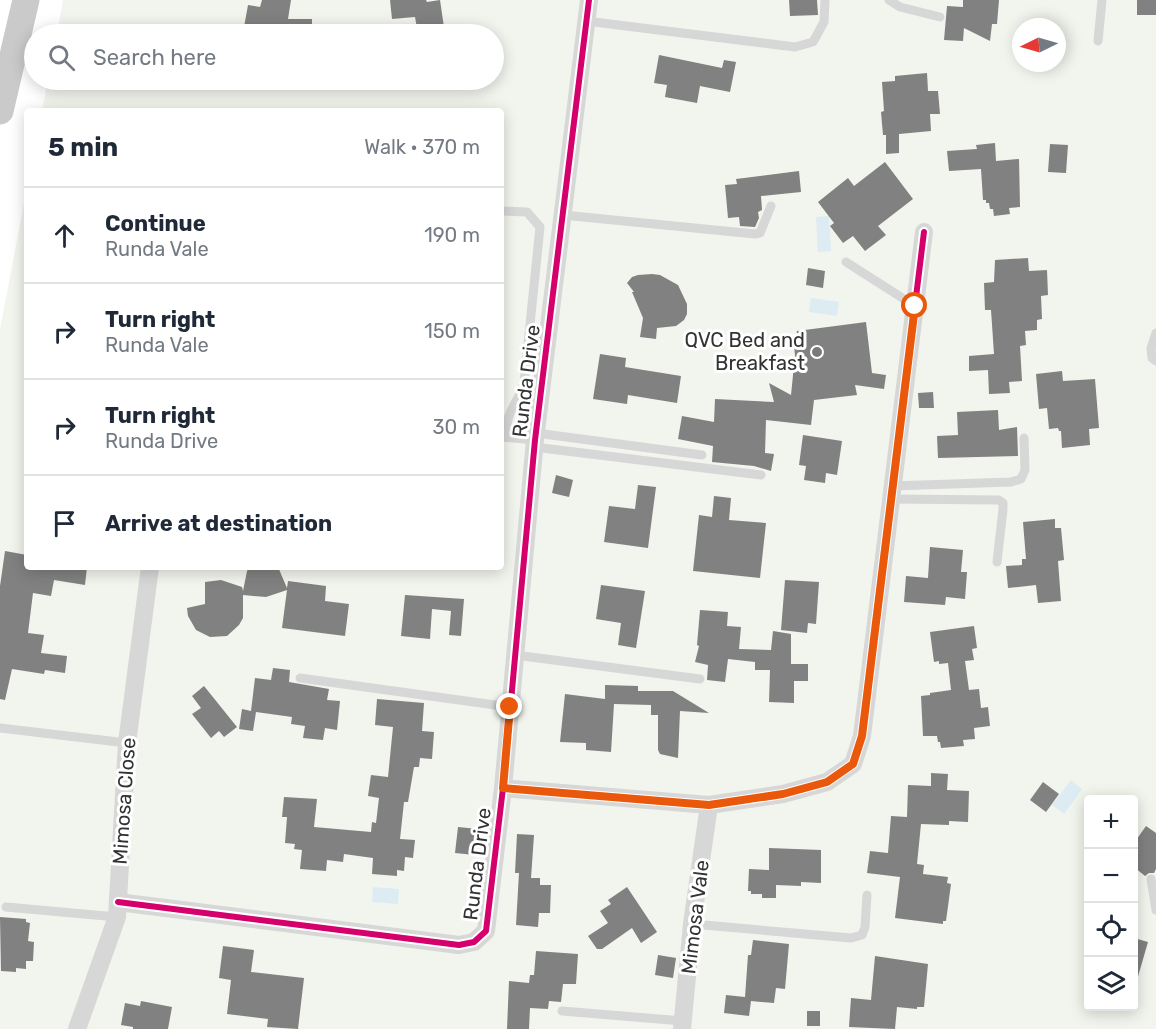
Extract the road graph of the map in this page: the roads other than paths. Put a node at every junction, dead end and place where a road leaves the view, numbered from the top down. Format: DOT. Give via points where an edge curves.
graph roads {
  1 [pos="26,0"];
  2 [pos="589,0"];
  3 [pos="825,0"];
  4 [pos="889,0"];
  5 [pos="1102,0"];
  6 [pos="940,17"];
  7 [pos="586,21"];
  8 [pos="1098,41"];
  9 [pos="0,111"];
  10 [pos="771,206"];
  11 [pos="504,211"];
  12 [pos="563,215"];
  13 [pos="924,232"];
  14 [pos="846,262"];
  15 [pos="915,306"];
  16 [pos="1156,333"];
  17 [pos="1156,362"];
  18 [pos="504,437"];
  19 [pos="1024,438"];
  20 [pos="535,440"];
  21 [pos="702,455"];
  22 [pos="761,475"];
  23 [pos="892,492"];
  24 [pos="997,562"];
  25 [pos="150,570"];
  26 [pos="515,656"];
  27 [pos="300,678"];
  28 [pos="700,679"];
  29 [pos="510,707"];
  30 [pos="0,728"];
  31 [pos="127,743"];
  32 [pos="503,788"];
  33 [pos="709,805"];
  34 [pos="1152,879"];
  35 [pos="867,895"];
  36 [pos="6,907"];
  37 [pos="118,909"];
  38 [pos="1156,910"];
  39 [pos="692,924"];
  40 [pos="562,1011"];
  41 [pos="683,1025"];
  42 [pos="77,1029"];
  1 -- 9 [label="main road"];
  2 -- 7 [label="street, Runda Drive"];
  3 -- 7 [label="lane" via="824,22 813,42 795,47"];
  4 -- 6 [label="lane" via="900,7"];
  5 -- 8 [label="lane"];
  7 -- 12 [label="street, Runda Drive"];
  10 -- 12 [label="lane" via="763,229 755,234"];
  11 -- 18 [label="lane" via="527,212 540,226 524,383 509,410"];
  12 -- 20 [label="street, Runda Drive"];
  13 -- 15 [label="street"];
  14 -- 15 [label="lane"];
  15 -- 23 [label="street"];
  16 -- 17 [label="lane" via="1151,348"];
  18 -- 20 [label="lane"];
  19 -- 23 [label="lane" via="1025,470 1021,479"];
  20 -- 21 [label="lane"];
  20 -- 22 [label="lane"];
  20 -- 26 [label="street, Runda Drive"];
  23 -- 24 [label="lane" via="999,500 1003,509"];
  23 -- 33 [label="street" via="862,736 853,764 827,782 783,794"];
  25 -- 31 [label="street, Mimosa Close"];
  26 -- 28 [label="lane"];
  26 -- 29 [label="street, Runda Drive"];
  27 -- 29 [label="lane"];
  29 -- 32 [label="street, Runda Drive"];
  30 -- 31 [label="lane"];
  31 -- 37 [label="street, Mimosa Close"];
  32 -- 33 [label="street"];
  32 -- 37 [label="street, Runda Drive" via="486,931 474,942 459,945"];
  33 -- 39 [label="street, Mimosa Vale"];
  34 -- 38 [label="lane"];
  35 -- 39 [label="lane" via="865,927 862,935 851,938"];
  36 -- 37 [label="lane"];
  37 -- 42 [label="street, Mimosa Close"];
  39 -- 41 [label="street, Mimosa Vale"];
  40 -- 41 [label="lane"];
}
